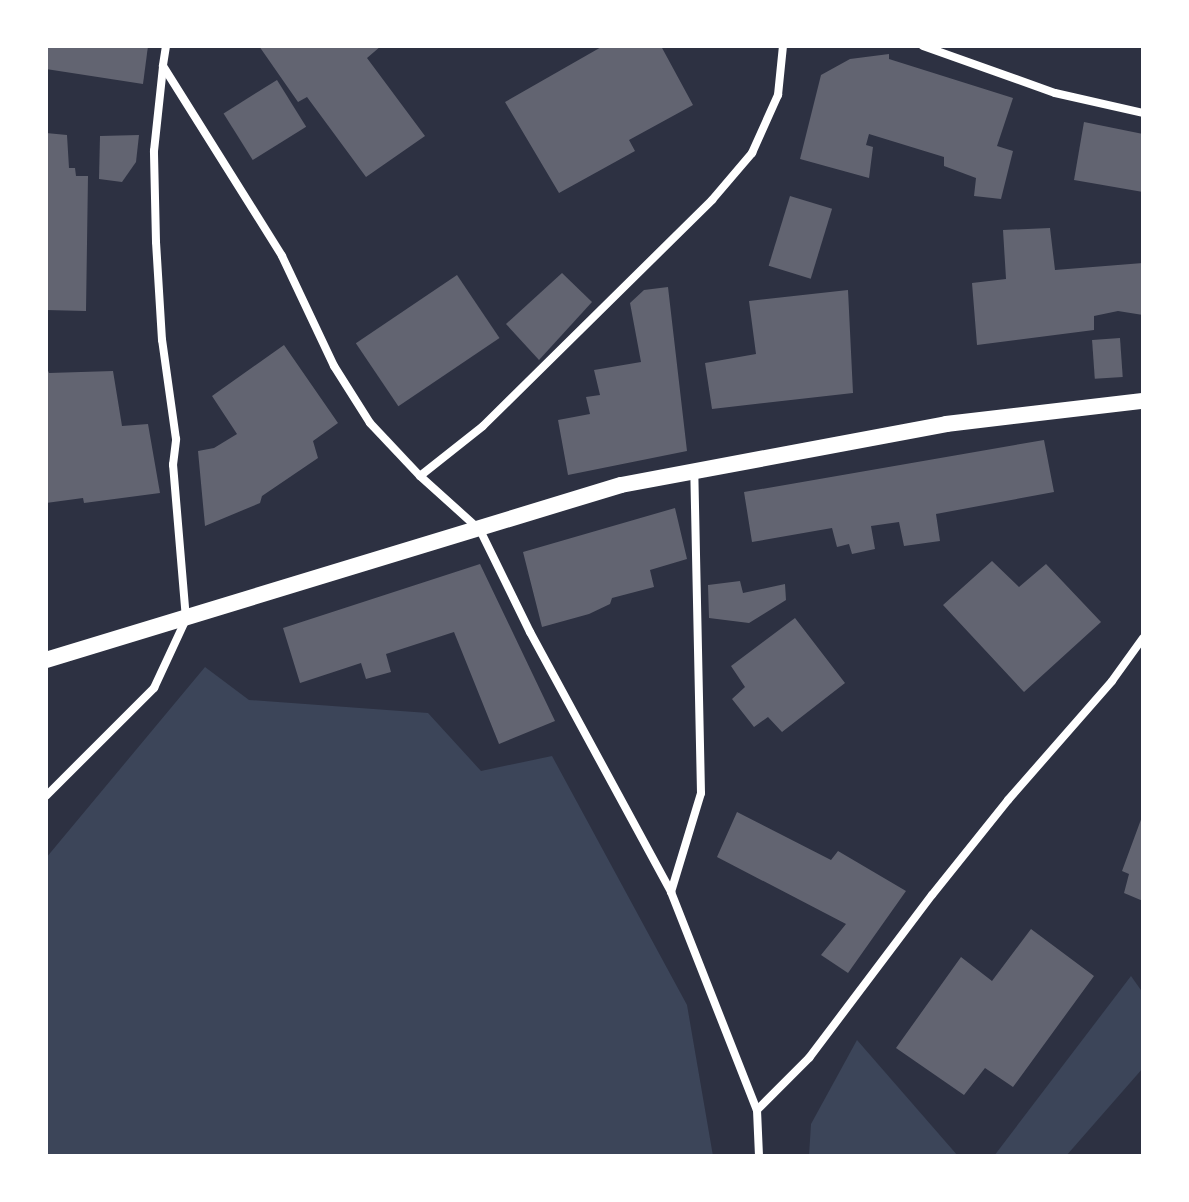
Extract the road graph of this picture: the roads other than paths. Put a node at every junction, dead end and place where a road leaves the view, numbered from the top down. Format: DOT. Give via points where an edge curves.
graph roads {
  1 [pos="166,46"];
  2 [pos="783,46"];
  3 [pos="923,46"];
  4 [pos="163,66"];
  5 [pos="1143,113"];
  6 [pos="1143,401"];
  7 [pos="694,469"];
  8 [pos="420,476"];
  9 [pos="480,530"];
  10 [pos="186,619"];
  11 [pos="1143,638"];
  12 [pos="46,660"];
  13 [pos="46,796"];
  14 [pos="671,892"];
  15 [pos="757,1110"];
  16 [pos="759,1156"];
  1 -- 4 [label="street"];
  2 -- 8 [label="street" via="778,95 752,153 712,200 483,426"];
  3 -- 5 [label="street" via="1055,93"];
  4 -- 8 [label="street" via="282,256 370,423"];
  4 -- 10 [label="street" via="154,151 156,242 176,439 173,465"];
  6 -- 7 [label="main road" via="946,424"];
  7 -- 9 [label="main road" via="539,509"];
  7 -- 14 [label="street" via="701,793"];
  8 -- 9 [label="street"];
  9 -- 10 [label="main road"];
  9 -- 14 [label="street"];
  10 -- 12 [label="main road"];
  10 -- 13 [label="street" via="154,688"];
  11 -- 15 [label="street" via="932,895 809,1058"];
  14 -- 15 [label="street"];
  15 -- 16 [label="street"];
}
